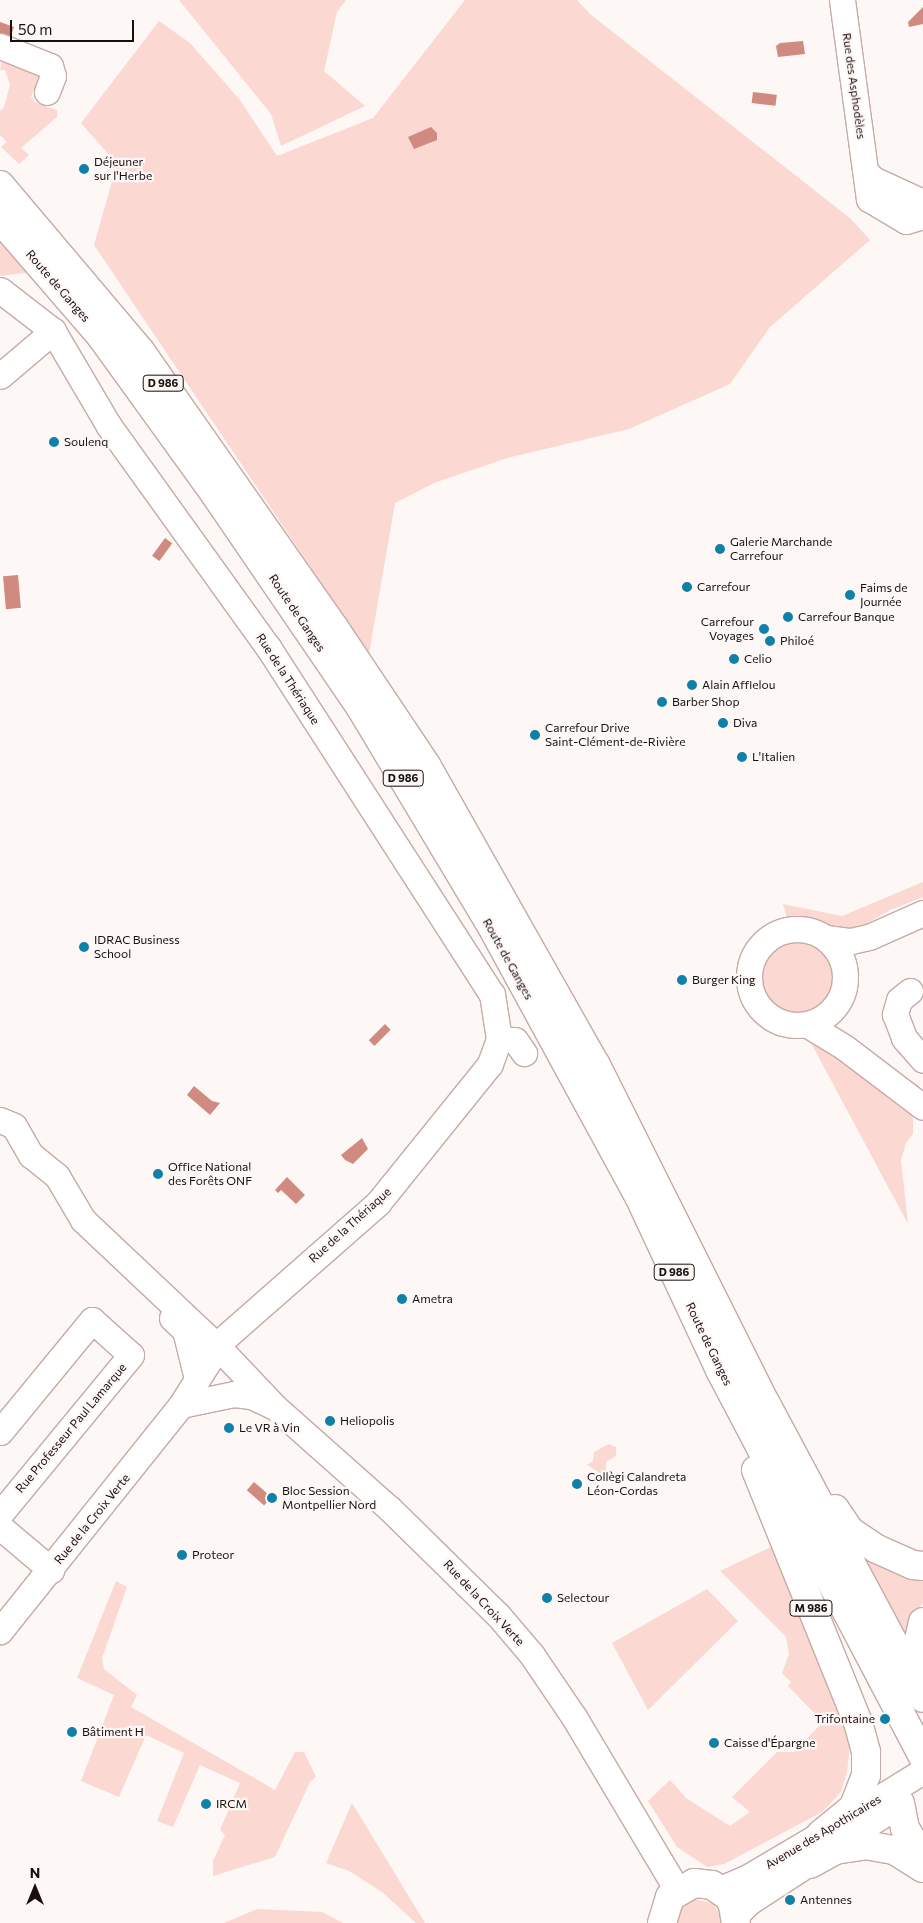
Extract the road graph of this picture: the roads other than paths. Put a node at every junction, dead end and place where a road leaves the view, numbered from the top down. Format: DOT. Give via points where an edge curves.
graph roads {
  1 [pos="842,0"];
  2 [pos="0,46"];
  3 [pos="47,92"];
  4 [pos="0,185"];
  5 [pos="919,213"];
  6 [pos="0,219"];
  7 [pos="0,290"];
  8 [pos="53,330"];
  9 [pos="0,376"];
  10 [pos="923,913"];
  11 [pos="869,937"];
  12 [pos="826,938"];
  13 [pos="844,965"];
  14 [pos="910,991"];
  15 [pos="833,1009"];
  16 [pos="808,1025"];
  17 [pos="499,1039"];
  18 [pos="844,1047"];
  19 [pos="524,1053"];
  20 [pos="923,1060"];
  21 [pos="923,1107"];
  22 [pos="0,1120"];
  23 [pos="153,1288"];
  24 [pos="219,1348"];
  25 [pos="720,1370"];
  26 [pos="197,1379"];
  27 [pos="766,1404"];
  28 [pos="181,1405"];
  29 [pos="275,1407"];
  30 [pos="0,1432"];
  31 [pos="0,1514"];
  32 [pos="0,1527"];
  33 [pos="923,1566"];
  34 [pos="51,1570"];
  35 [pos="923,1622"];
  36 [pos="0,1631"];
  37 [pos="923,1675"];
  38 [pos="923,1698"];
  39 [pos="923,1756"];
  40 [pos="915,1786"];
  41 [pos="821,1834"];
  42 [pos="923,1859"];
  43 [pos="810,1864"];
  44 [pos="923,1868"];
  45 [pos="720,1889"];
  46 [pos="677,1890"];
  47 [pos="736,1919"];
  48 [pos="661,1920"];
  1 -- 5 [label="street, Rue des Asphodèles" via="869,199 873,204"];
  2 -- 3 [label="street" via="50,66 53,76"];
  4 -- 27 [label="main road, Route de Ganges / D 986" via="141,352 426,765 596,1065"];
  6 -- 25 [label="main road, Route de Ganges / D 986" via="101,336 215,494 361,708 496,934 638,1194"];
  7 -- 8 [label="street"];
  8 -- 9 [label="street"];
  8 -- 17 [label="street, Rue de la Thériaque" via="109,426 268,647 492,994"];
  10 -- 11 [label="street"];
  11 -- 12 [label="street" via="851,941"];
  11 -- 13 [label="street"];
  12 -- 13 [label="street" via="838,949"];
  12 -- 16 [label="street" via="812,931 780,932 758,949 748,975 755,1004 764,1014 778,1022"];
  13 -- 15 [label="street" via="842,996"];
  14 -- 20 [label="street" via="899,1000 895,1014 904,1038"];
  15 -- 16 [label="street"];
  15 -- 18 [label="street"];
  16 -- 18 [label="street"];
  17 -- 19 [label="street" via="515,1040"];
  17 -- 24 [label="street, Rue de la Thériaque" via="490,1064 378,1202 231,1331"];
  18 -- 21 [label="street"];
  22 -- 23 [label="street, Rue de la Croix Verte" via="14,1126 31,1155 57,1176 84,1220"];
  23 -- 24 [label="street, Rue de la Croix Verte"];
  23 -- 26 [label="street, Rue de la Croix Verte" via="168,1314 185,1330"];
  24 -- 26 [label="street, Rue de la Croix Verte"];
  24 -- 29 [label="street, Rue de la Croix Verte"];
  25 -- 39 [label="main road, Route de Ganges / M 986"];
  25 -- 41 [label="main road, M 986" via="770,1506 858,1722 866,1752 866,1775 854,1808"];
  26 -- 28 [label="street, Rue de la Croix Verte"];
  27 -- 33 [label="main road" via="850,1531 877,1549 913,1565"];
  27 -- 38 [label="main road, Route de Ganges"];
  28 -- 29 [label="street, Rue de la Croix Verte" via="234,1394 251,1396"];
  28 -- 34 [label="street, Rue de la Croix Verte"];
  29 -- 46 [label="street, Rue de la Croix Verte" via="450,1567 532,1655 574,1717"];
  30 -- 31 [label="street, Rue Professeur Paul Lamarque" via="92,1320 131,1355"];
  32 -- 34 [label="street"];
  34 -- 36 [label="street, Rue de la Croix Verte"];
  35 -- 37 [label="main road" via="917,1649"];
  40 -- 41 [label="street, Avenue des Apothicaires"];
  40 -- 42 [label="main road" via="905,1828"];
  40 -- 43 [label="street, Avenue des Apothicaires"];
  41 -- 45 [label="street, Avenue des Apothicaires" via="748,1877"];
  43 -- 44 [label="main road" via="835,1850 864,1845 894,1850"];
  43 -- 47 [label="street, Avenue des Apothicaires" via="750,1902"];
  45 -- 46 [label="main road" via="694,1883"];
  45 -- 47 [label="main road, Avenue des Apothicaires" via="731,1900"];
  46 -- 48 [label="main road"];
}
